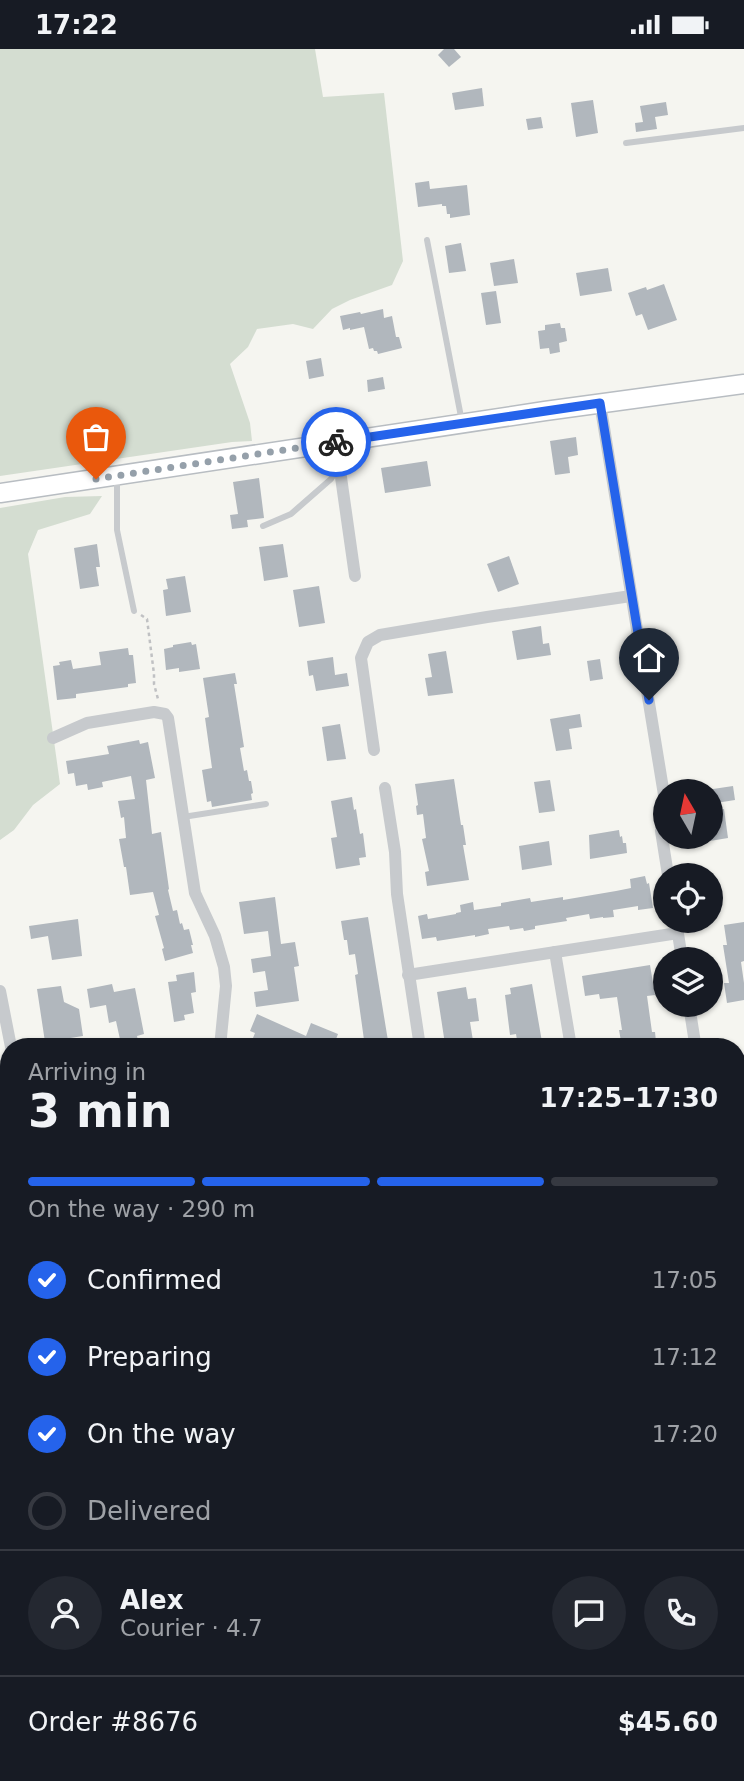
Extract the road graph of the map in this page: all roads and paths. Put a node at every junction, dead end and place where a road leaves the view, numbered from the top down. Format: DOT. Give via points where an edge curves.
graph roads {
  1 [pos="744,128"];
  2 [pos="626,143"];
  3 [pos="428,240"];
  4 [pos="744,384"];
  5 [pos="600,403"];
  6 [pos="463,423"];
  7 [pos="336,442"];
  8 [pos="340,465"];
  9 [pos="117,475"];
  10 [pos="0,493"];
  11 [pos="263,526"];
  12 [pos="355,576"];
  13 [pos="631,596"];
  14 [pos="134,611"];
  15 [pos="163,713"];
  16 [pos="53,738"];
  17 [pos="374,750"];
  18 [pos="662,779"];
  19 [pos="385,789"];
  20 [pos="266,804"];
  21 [pos="183,817"];
  22 [pos="653,932"];
  23 [pos="555,952"];
  24 [pos="408,975"];
  25 [pos="0,991"];
  26 [pos="691,1017"];
  27 [pos="9,1038"];
  28 [pos="221,1038"];
  29 [pos="419,1038"];
  30 [pos="569,1038"];
  31 [pos="694,1038"];
  1 -- 2 [label="lane"];
  3 -- 6 [label="lane"];
  4 -- 5 [label="street"];
  5 -- 6 [label="street"];
  5 -- 13 [label="street"];
  6 -- 7 [label="street"];
  7 -- 8 [label="street"];
  7 -- 9 [label="street"];
  8 -- 11 [label="lane" via="331,479 291,514"];
  8 -- 12 [label="street"];
  9 -- 10 [label="street"];
  9 -- 14 [label="lane" via="117,530"];
  13 -- 17 [label="street" via="380,635 368,642 361,669"];
  13 -- 18 [label="street"];
  14 -- 15 [label="path" via="146,619 154,684"];
  15 -- 16 [label="street" via="87,723"];
  15 -- 21 [label="street" via="169,724"];
  19 -- 24 [label="street"];
  20 -- 21 [label="lane"];
  21 -- 28 [label="street" via="195,893 224,967"];
  22 -- 23 [label="street"];
  23 -- 24 [label="street"];
  23 -- 30 [label="street"];
  24 -- 29 [label="street"];
  25 -- 27 [label="street"];
  26 -- 31 [label="street"];
}
